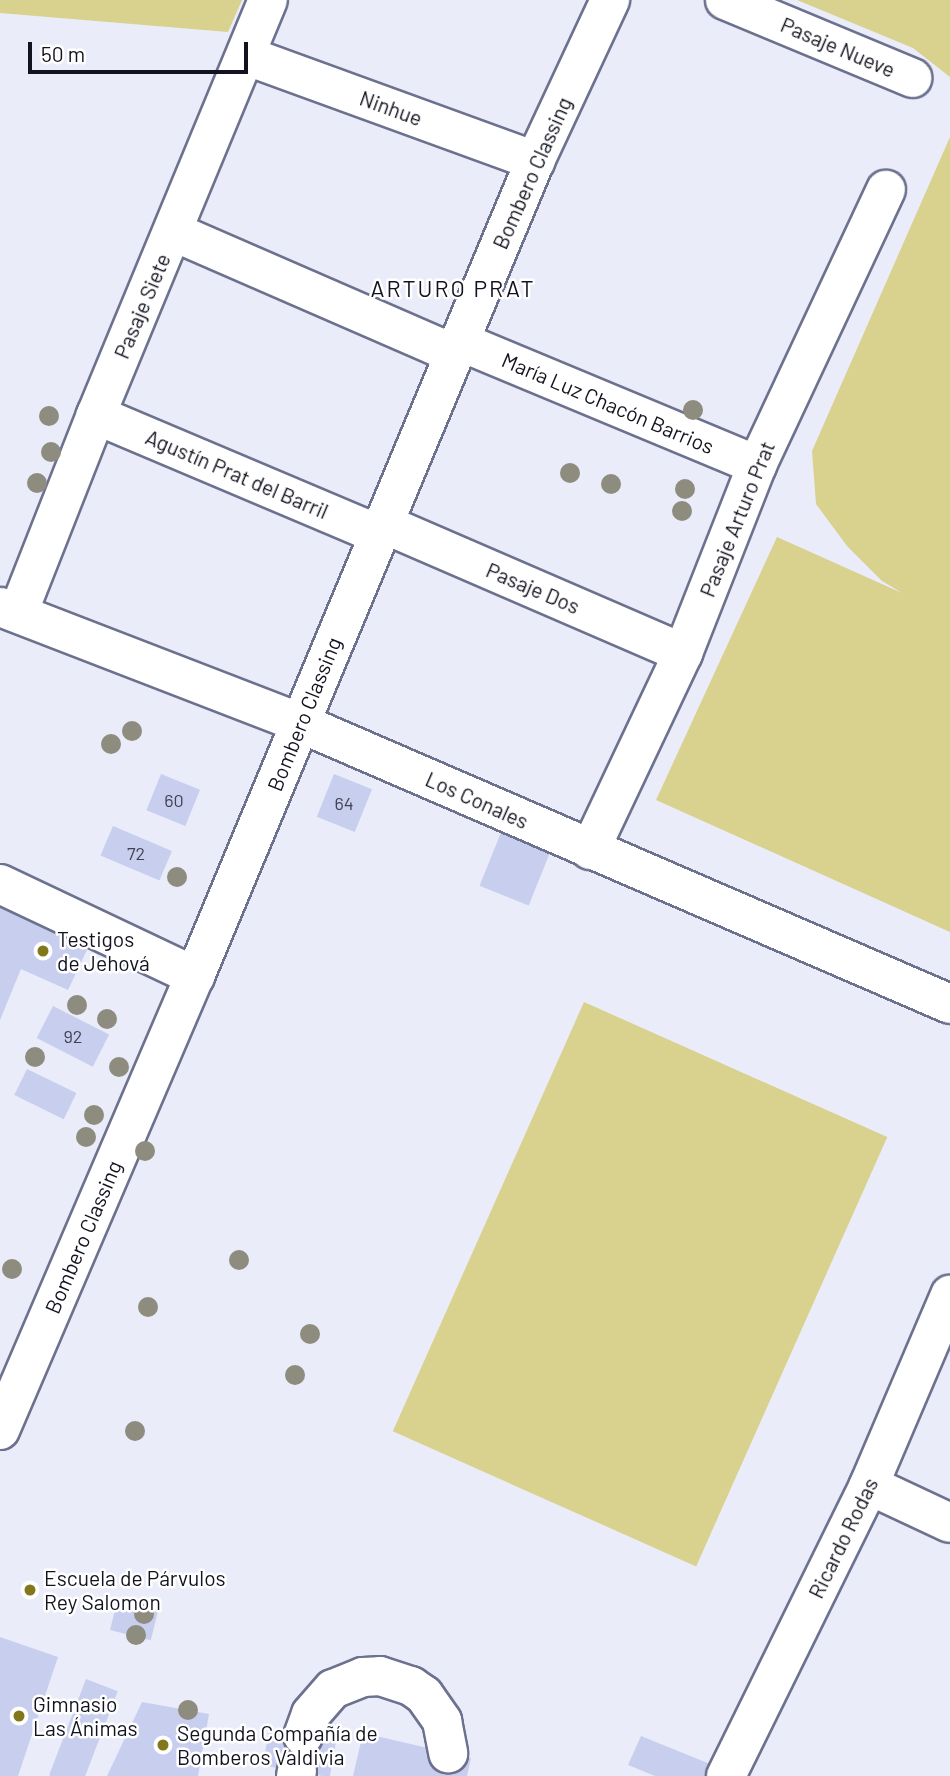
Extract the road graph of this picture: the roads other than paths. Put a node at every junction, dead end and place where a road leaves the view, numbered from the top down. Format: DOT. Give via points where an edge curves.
graph roads {
  1 [pos="268,0"];
  2 [pos="610,0"];
  3 [pos="725,0"];
  4 [pos="247,56"];
  5 [pos="912,78"];
  6 [pos="535,161"];
  7 [pos="886,190"];
  8 [pos="174,232"];
  9 [pos="457,348"];
  10 [pos="96,415"];
  11 [pos="757,465"];
  12 [pos="380,528"];
  13 [pos="9,610"];
  14 [pos="684,653"];
  15 [pos="300,723"];
  16 [pos="590,850"];
  17 [pos="0,884"];
  18 [pos="195,976"];
  19 [pos="950,1004"];
  20 [pos="950,1295"];
  21 [pos="0,1430"];
  22 [pos="869,1485"];
  23 [pos="950,1523"];
  24 [pos="448,1753"];
  25 [pos="298,1761"];
  26 [pos="736,1774"];
  1 -- 4 [label="street, Pasaje Siete"];
  2 -- 6 [label="street, Bombero Classing"];
  3 -- 5 [label="street, Pasaje Nueve"];
  4 -- 6 [label="street, Ninhue"];
  4 -- 8 [label="street, Pasaje Siete"];
  6 -- 9 [label="street, Bombero Classing"];
  7 -- 11 [label="street, Pasaje Arturo Prat"];
  8 -- 9 [label="street, María Luz Chacón Barrios"];
  8 -- 10 [label="street, Pasaje Siete"];
  9 -- 11 [label="street, María Luz Chacón Barrios"];
  9 -- 12 [label="street, Bombero Classing"];
  10 -- 12 [label="street, Agustín Prat del Barril"];
  10 -- 13 [label="street, Pasaje Siete"];
  11 -- 14 [label="street, Pasaje Arturo Prat"];
  12 -- 14 [label="street, Pasaje Dos"];
  12 -- 15 [label="street, Bombero Classing"];
  13 -- 15 [label="street, Los Conales"];
  14 -- 16 [label="street, Pasaje Arturo Prat"];
  15 -- 16 [label="street, Los Conales"];
  15 -- 18 [label="street, Bombero Classing"];
  16 -- 19 [label="street, Los Conales"];
  17 -- 18 [label="street"];
  18 -- 21 [label="street, Bombero Classing"];
  20 -- 22 [label="street, Ricardo Rodas"];
  22 -- 23 [label="street"];
  22 -- 26 [label="street, Ricardo Rodas"];
  24 -- 25 [label="street" via="442,1721 429,1701 411,1686 380,1676 363,1677 333,1689 311,1714"];
}
